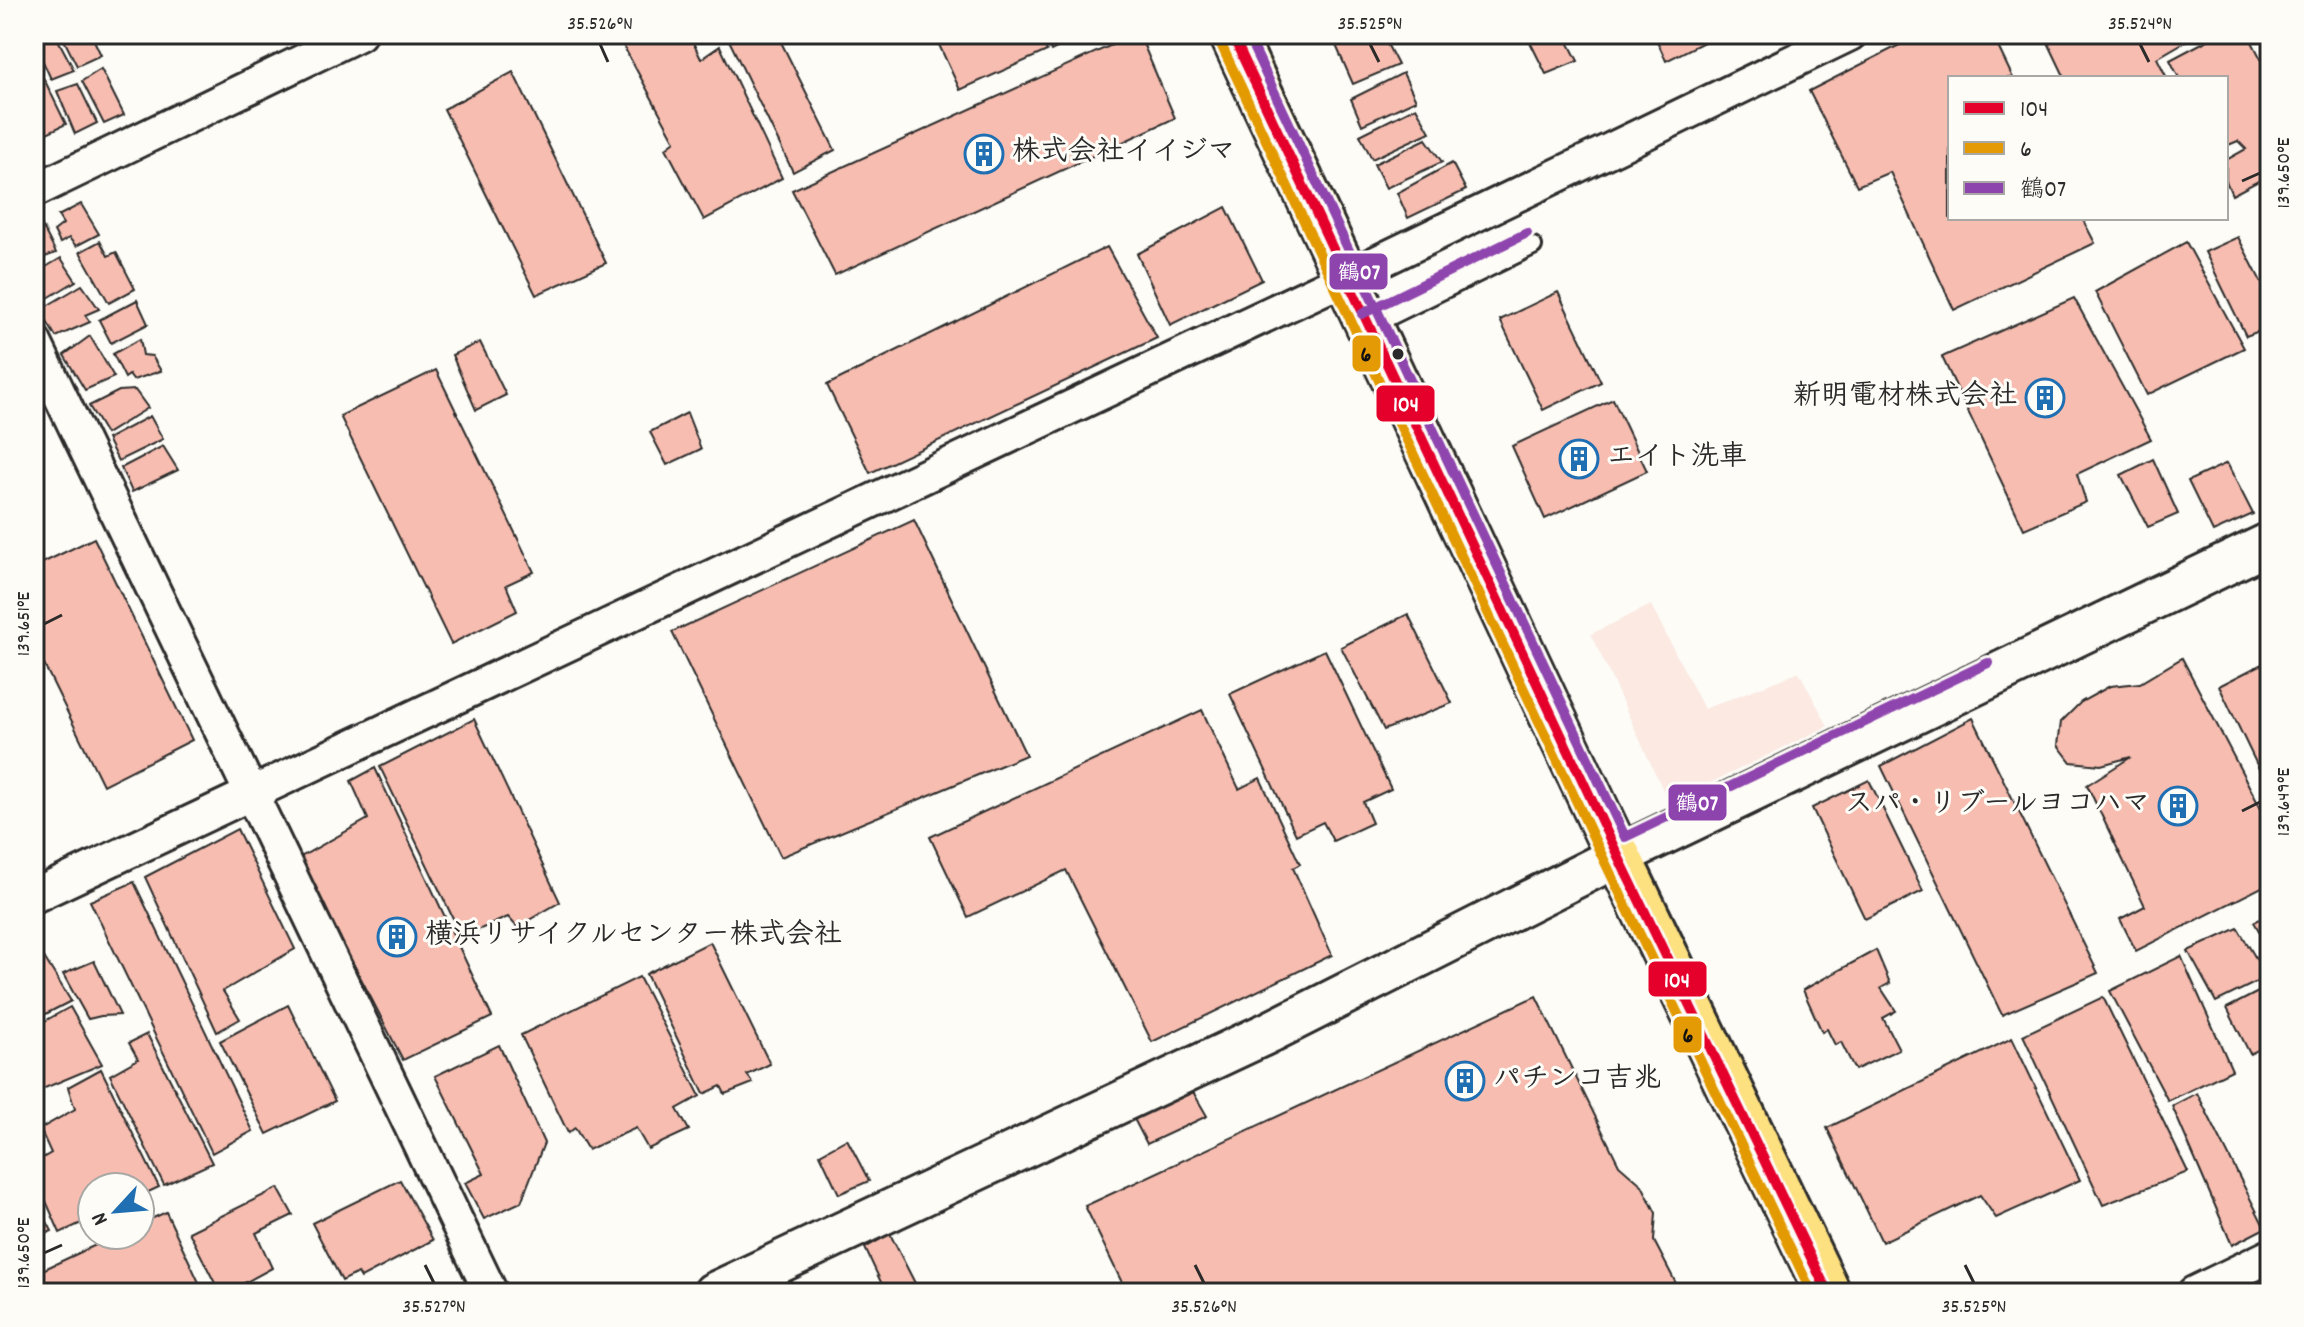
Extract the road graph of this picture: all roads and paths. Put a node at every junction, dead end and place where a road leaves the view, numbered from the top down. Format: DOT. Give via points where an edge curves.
graph roads {
  1 [pos="359,34"];
  2 [pos="1232,34"];
  3 [pos="1850,34"];
  4 [pos="34,191"];
  5 [pos="1533,246"];
  6 [pos="1345,278"];
  7 [pos="1368,327"];
  8 [pos="34,341"];
  9 [pos="2270,543"];
  10 [pos="251,794"];
  11 [pos="1618,856"];
  12 [pos="34,896"];
  13 [pos="2270,1256"];
  14 [pos="491,1293"];
  15 [pos="714,1293"];
  16 [pos="1828,1293"];
  17 [pos="2194,1293"];
  1 -- 4 [label="street"];
  2 -- 6 [label="main road"];
  3 -- 6 [label="street"];
  5 -- 7 [label="lane"];
  6 -- 7 [label="main road"];
  6 -- 10 [label="street"];
  7 -- 11 [label="main road"];
  8 -- 10 [label="street"];
  9 -- 11 [label="street"];
  10 -- 12 [label="street"];
  10 -- 14 [label="street"];
  11 -- 15 [label="street" via="1270,1032"];
  11 -- 16 [label="main road"];
  13 -- 17 [label="street"];
}
